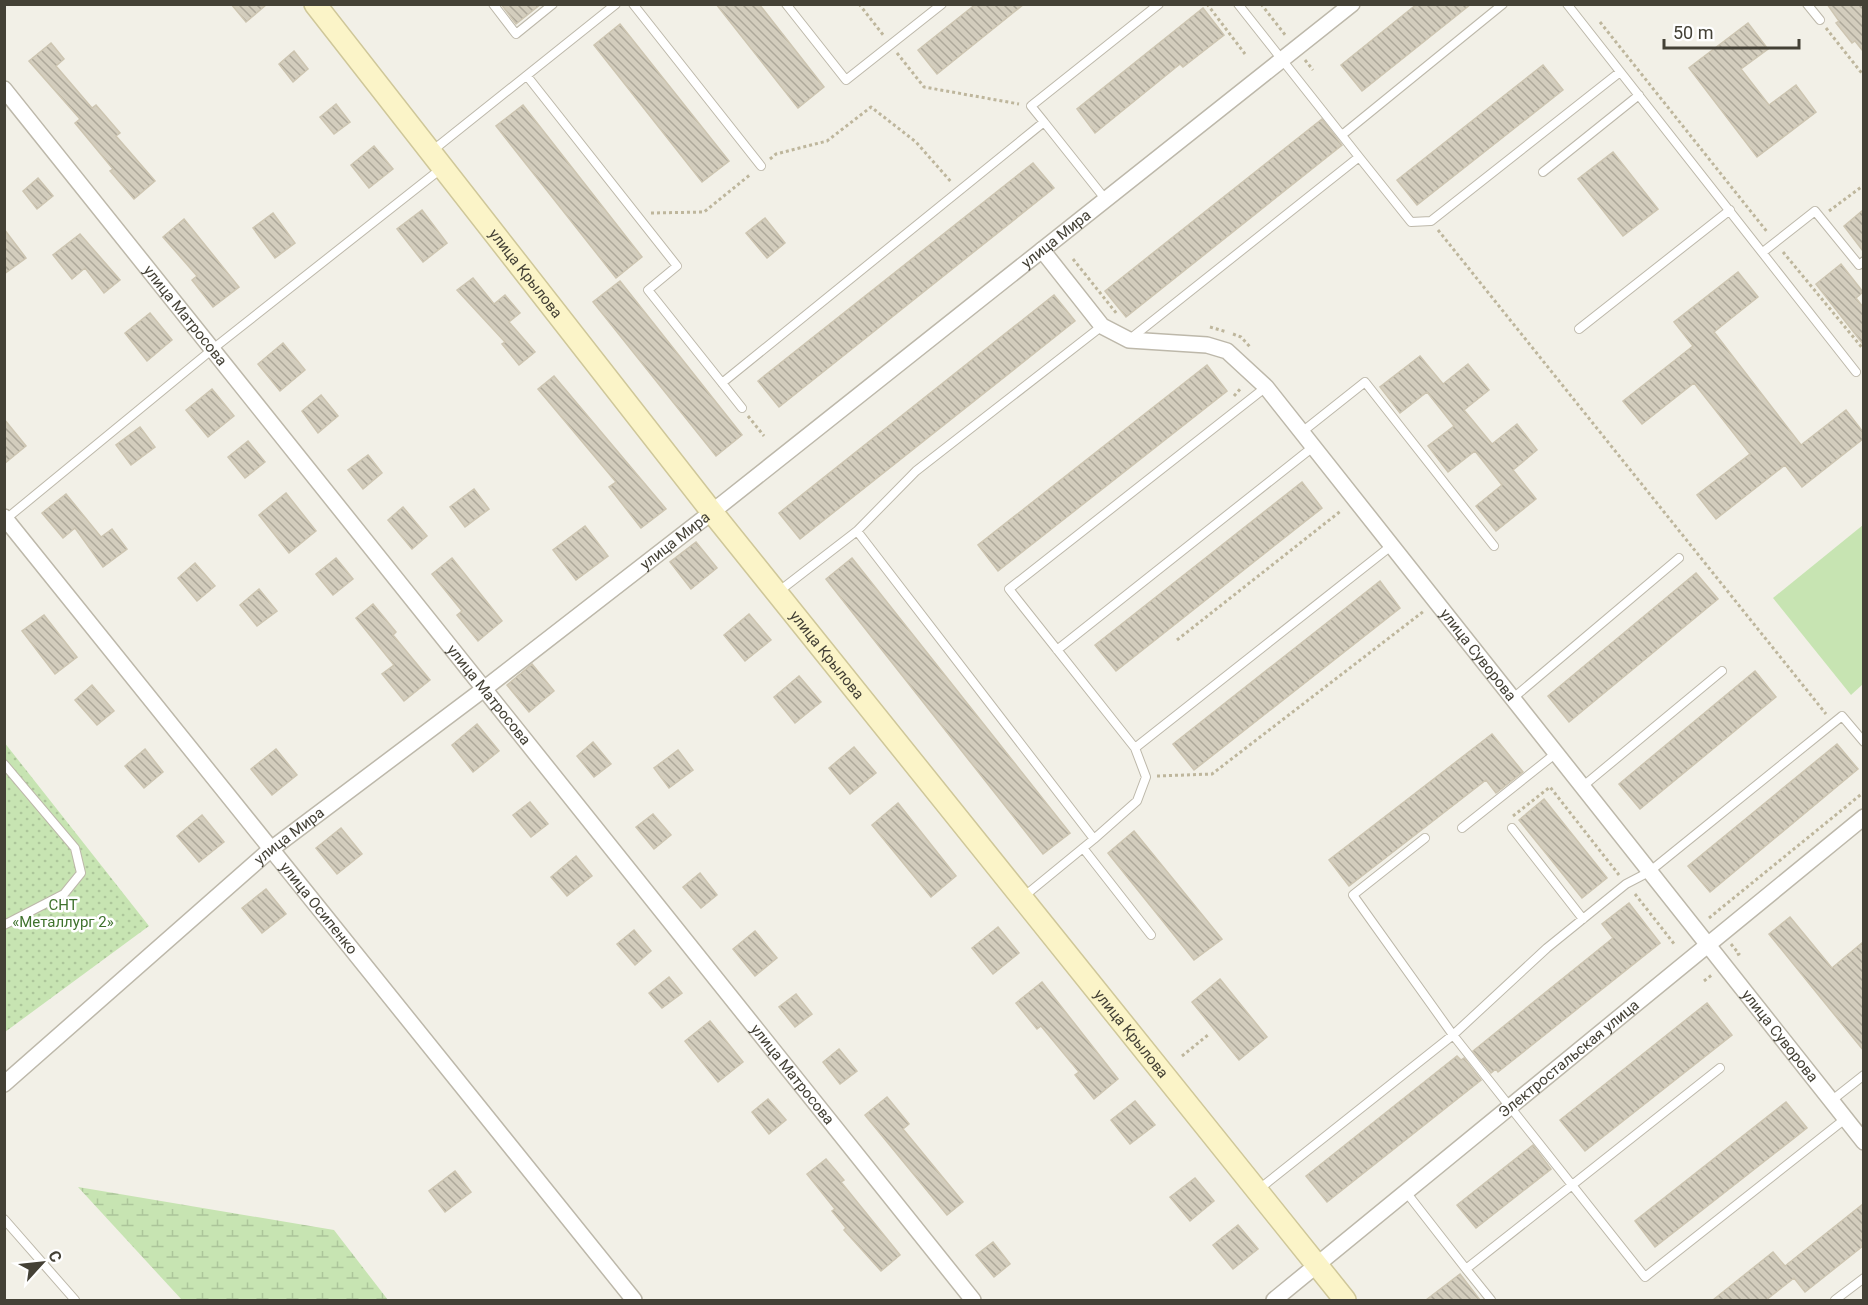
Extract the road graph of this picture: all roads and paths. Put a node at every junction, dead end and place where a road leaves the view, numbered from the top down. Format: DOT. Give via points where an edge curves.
graph roads {
  1 [pos="315,4"];
  2 [pos="493,4"];
  3 [pos="554,4"];
  4 [pos="616,4"];
  5 [pos="633,4"];
  6 [pos="786,4"];
  7 [pos="859,4"];
  8 [pos="942,4"];
  9 [pos="1159,4"];
  10 [pos="1207,4"];
  11 [pos="1238,4"];
  12 [pos="1352,4"];
  13 [pos="1503,4"];
  14 [pos="1566,4"];
  15 [pos="1807,4"];
  16 [pos="1593,14"];
  17 [pos="1820,20"];
  18 [pos="891,45"];
  19 [pos="1245,54"];
  20 [pos="1282,60"];
  21 [pos="1620,72"];
  22 [pos="526,76"];
  23 [pos="1863,76"];
  24 [pos="4,89"];
  25 [pos="1639,95"];
  26 [pos="1031,106"];
  27 [pos="1044,122"];
  28 [pos="1342,135"];
  29 [pos="1359,157"];
  30 [pos="437,160"];
  31 [pos="761,166"];
  32 [pos="1543,172"];
  33 [pos="1863,185"];
  34 [pos="959,191"];
  35 [pos="1106,200"];
  36 [pos="1730,210"];
  37 [pos="636,214"];
  38 [pos="1821,218"];
  39 [pos="1431,221"];
  40 [pos="1776,242"];
  41 [pos="1042,250"];
  42 [pos="1763,252"];
  43 [pos="1863,261"];
  44 [pos="1102,326"];
  45 [pos="1579,329"];
  46 [pos="1129,340"];
  47 [pos="214,348"];
  48 [pos="1863,350"];
  49 [pos="1856,372"];
  50 [pos="722,383"];
  51 [pos="1266,387"];
  52 [pos="742,408"];
  53 [pos="1302,432"];
  54 [pos="764,436"];
  55 [pos="1313,447"];
  56 [pos="1355,500"];
  57 [pos="712,512"];
  58 [pos="5,518"];
  59 [pos="857,531"];
  60 [pos="1391,546"];
  61 [pos="1494,546"];
  62 [pos="1680,558"];
  63 [pos="777,593"];
  64 [pos="1436,602"];
  65 [pos="1177,640"];
  66 [pos="1057,650"];
  67 [pos="1722,671"];
  68 [pos="484,689"];
  69 [pos="1512,699"];
  70 [pos="1833,722"];
  71 [pos="1863,742"];
  72 [pos="1135,748"];
  73 [pos="1555,754"];
  74 [pos="4,764"];
  75 [pos="1146,777"];
  76 [pos="1582,787"];
  77 [pos="1863,792"];
  78 [pos="1863,818"];
  79 [pos="1462,828"];
  80 [pos="1512,828"];
  81 [pos="1425,838"];
  82 [pos="1094,839"];
  83 [pos="1083,848"];
  84 [pos="270,850"];
  85 [pos="1649,872"];
  86 [pos="1626,884"];
  87 [pos="1022,898"];
  88 [pos="1709,918"];
  89 [pos="1583,919"];
  90 [pos="4,925"];
  91 [pos="1151,935"];
  92 [pos="1675,945"];
  93 [pos="1707,946"];
  94 [pos="1208,1035"];
  95 [pos="1454,1035"];
  96 [pos="1182,1056"];
  97 [pos="1720,1068"];
  98 [pos="1863,1074"];
  99 [pos="4,1084"];
  100 [pos="1831,1101"];
  101 [pos="1510,1107"];
  102 [pos="1845,1119"];
  103 [pos="1863,1142"];
  104 [pos="1573,1185"];
  105 [pos="1257,1191"];
  106 [pos="1406,1192"];
  107 [pos="4,1219"];
  108 [pos="1316,1265"];
  109 [pos="1466,1269"];
  110 [pos="1863,1278"];
  111 [pos="75,1300"];
  112 [pos="634,1300"];
  113 [pos="973,1300"];
  114 [pos="1274,1300"];
  115 [pos="1345,1300"];
  116 [pos="1491,1300"];
  117 [pos="1835,1300"];
  1 -- 30 [label="main road, улица Крылова"];
  2 -- 3 [label="lane" via="516,34"];
  4 -- 22 [label="lane"];
  5 -- 31 [label="lane"];
  6 -- 18 [label="lane" via="846,80"];
  7 -- 18 [label="path"];
  8 -- 18 [label="lane"];
  9 -- 26 [label="lane"];
  10 -- 19 [label="path"];
  11 -- 20 [label="lane"];
  12 -- 20 [label="street, улица Мира"];
  13 -- 28 [label="lane"];
  14 -- 21 [label="lane"];
  15 -- 17 [label="lane"];
  16 -- 40 [label="path"];
  17 -- 23 [label="path"];
  18 -- 26 [label="path" via="924,87"];
  20 -- 28 [label="lane"];
  20 -- 35 [label="street, улица Мира"];
  21 -- 25 [label="lane"];
  21 -- 39 [label="lane"];
  22 -- 30 [label="lane"];
  22 -- 37 [label="lane"];
  24 -- 47 [label="street, улица Матросова"];
  25 -- 32 [label="lane"];
  25 -- 36 [label="lane"];
  26 -- 27 [label="lane"];
  27 -- 34 [label="lane"];
  27 -- 35 [label="lane"];
  28 -- 29 [label="lane"];
  29 -- 39 [label="lane" via="1411,222"];
  29 -- 46 [label="lane"];
  30 -- 47 [label="lane"];
  30 -- 57 [label="main road, улица Крылова"];
  31 -- 34 [label="path" via="776,154 827,141 871,107 916,142"];
  31 -- 37 [label="path" via="704,212"];
  33 -- 38 [label="path"];
  34 -- 50 [label="lane"];
  35 -- 41 [label="street, улица Мира"];
  36 -- 42 [label="lane"];
  36 -- 45 [label="lane"];
  37 -- 50 [label="lane" via="677,266 648,290"];
  38 -- 40 [label="lane" via="1815,212"];
  38 -- 43 [label="lane" via="1858,265"];
  39 -- 70 [label="path"];
  40 -- 42 [label="lane"];
  40 -- 48 [label="path"];
  41 -- 44 [label="street, улица Суворова"];
  41 -- 57 [label="street, улица Мира"];
  42 -- 49 [label="lane"];
  44 -- 46 [label="street, улица Суворова"];
  44 -- 59 [label="lane" via="916,471"];
  46 -- 51 [label="street, улица Суворова" via="1207,345 1227,351"];
  47 -- 58 [label="lane"];
  47 -- 68 [label="street, улица Матросова"];
  50 -- 52 [label="lane"];
  51 -- 53 [label="street, улица Суворова"];
  51 -- 66 [label="lane" via="1009,589"];
  52 -- 54 [label="path"];
  53 -- 55 [label="street, улица Суворова"];
  53 -- 61 [label="lane" via="1365,382"];
  55 -- 56 [label="street, улица Суворова"];
  55 -- 66 [label="lane"];
  56 -- 60 [label="street, улица Суворова"];
  56 -- 65 [label="path"];
  57 -- 63 [label="main road, улица Крылова"];
  57 -- 68 [label="street, улица Мира"];
  58 -- 84 [label="street, улица Осипенко"];
  59 -- 63 [label="lane"];
  59 -- 82 [label="lane"];
  60 -- 64 [label="street, улица Суворова"];
  60 -- 72 [label="lane"];
  62 -- 69 [label="lane"];
  63 -- 87 [label="main road, улица Крылова"];
  64 -- 69 [label="street, улица Суворова"];
  64 -- 75 [label="path" via="1212,774"];
  66 -- 72 [label="lane"];
  67 -- 76 [label="lane"];
  68 -- 84 [label="street, улица Мира"];
  68 -- 113 [label="street, улица Матросова"];
  69 -- 73 [label="street, улица Суворова"];
  70 -- 71 [label="lane" via="1842,716"];
  70 -- 85 [label="lane"];
  72 -- 75 [label="lane"];
  73 -- 76 [label="street, улица Суворова"];
  73 -- 79 [label="lane"];
  74 -- 90 [label="lane" via="75,848 81,873 64,894"];
  75 -- 82 [label="lane" via="1137,801"];
  76 -- 85 [label="street, улица Суворова"];
  77 -- 88 [label="path"];
  78 -- 93 [label="street, Электростальская улица"];
  80 -- 86 [label="path" via="1506,822 1550,787"];
  80 -- 89 [label="lane"];
  81 -- 95 [label="lane" via="1353,895"];
  82 -- 83 [label="lane"];
  83 -- 87 [label="lane"];
  83 -- 91 [label="lane"];
  84 -- 99 [label="street, улица Мира"];
  84 -- 112 [label="street, улица Осипенко"];
  85 -- 86 [label="lane"];
  85 -- 93 [label="street, улица Суворова"];
  86 -- 89 [label="lane"];
  86 -- 92 [label="path"];
  87 -- 105 [label="main road, улица Крылова"];
  89 -- 95 [label="lane"];
  93 -- 100 [label="street, улица Суворова"];
  93 -- 101 [label="street, Электростальская улица"];
  94 -- 96 [label="path"];
  95 -- 101 [label="lane"];
  95 -- 105 [label="lane"];
  97 -- 104 [label="lane"];
  98 -- 100 [label="lane"];
  100 -- 102 [label="street, улица Суворова"];
  101 -- 104 [label="lane"];
  101 -- 106 [label="street, Электростальская улица"];
  102 -- 103 [label="street, улица Суворова"];
  102 -- 104 [label="lane" via="1645,1277"];
  104 -- 109 [label="lane"];
  105 -- 108 [label="main road, улица Крылова"];
  106 -- 108 [label="street, Электростальская улица"];
  106 -- 109 [label="lane"];
  107 -- 111 [label="lane"];
  108 -- 114 [label="street, Электростальская улица"];
  108 -- 115 [label="main road, улица Крылова"];
  109 -- 116 [label="lane"];
  110 -- 117 [label="lane"];
}
